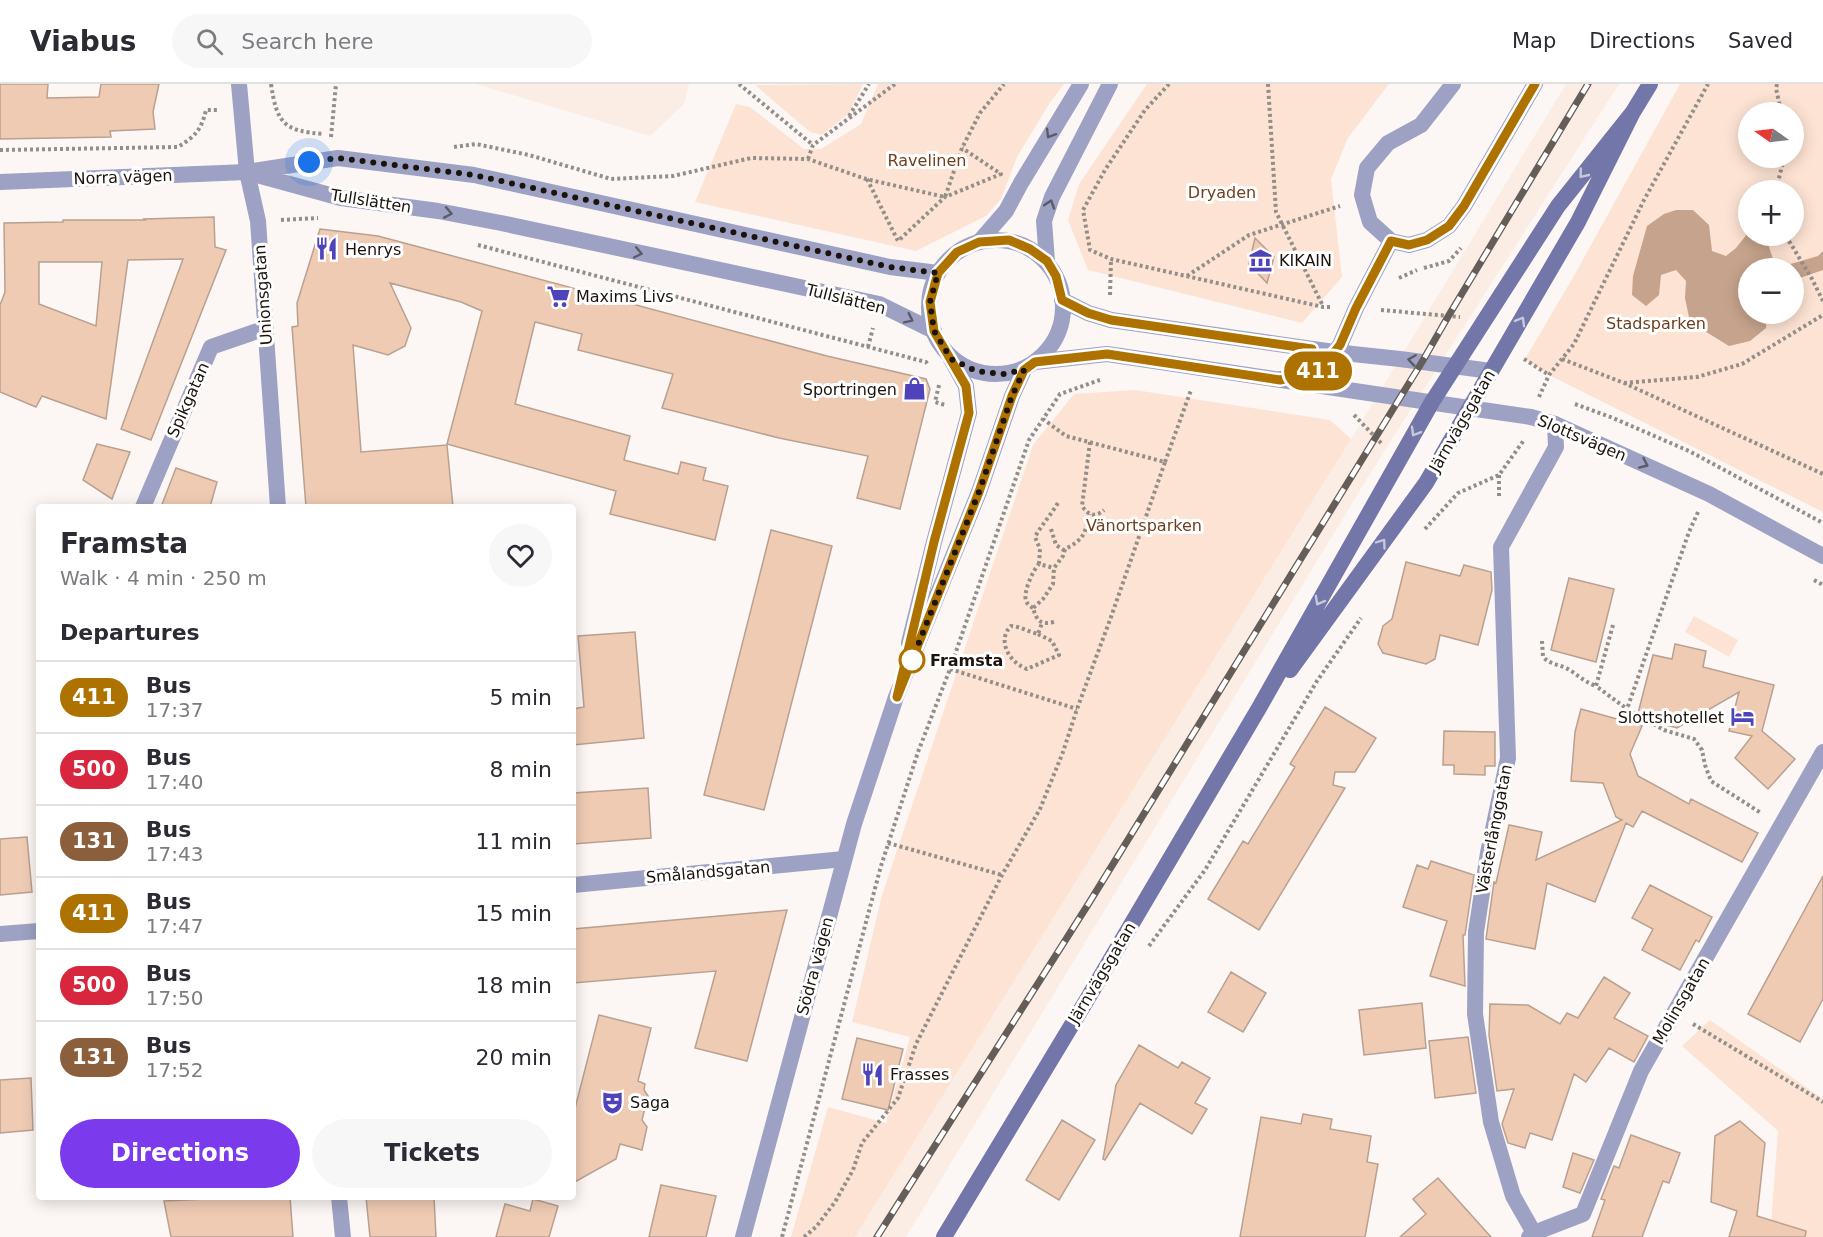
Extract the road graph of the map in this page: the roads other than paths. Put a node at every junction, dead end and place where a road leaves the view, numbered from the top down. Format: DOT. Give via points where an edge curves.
graph roads {
  1 [pos="239,84"];
  2 [pos="1081,84"];
  3 [pos="1110,84"];
  4 [pos="1453,84"];
  5 [pos="1535,84"];
  6 [pos="1650,84"];
  7 [pos="1633,112"];
  8 [pos="247,172"];
  9 [pos="0,182"];
  10 [pos="1391,241"];
  11 [pos="979,242"];
  12 [pos="1047,261"];
  13 [pos="938,273"];
  14 [pos="1062,300"];
  15 [pos="266,328"];
  16 [pos="934,331"];
  17 [pos="1334,352"];
  18 [pos="951,359"];
  19 [pos="1456,365"];
  20 [pos="1029,366"];
  21 [pos="1491,371"];
  22 [pos="1280,380"];
  23 [pos="1432,402"];
  24 [pos="1470,408"];
  25 [pos="1555,424"];
  26 [pos="144,504"];
  27 [pos="278,504"];
  28 [pos="1823,556"];
  29 [pos="897,697"];
  30 [pos="1259,708"];
  31 [pos="1823,752"];
  32 [pos="844,859"];
  33 [pos="576,885"];
  34 [pos="36,931"];
  35 [pos="0,934"];
  36 [pos="339,1200"];
  37 [pos="1533,1236"];
  38 [pos="343,1237"];
  39 [pos="743,1237"];
  40 [pos="944,1237"];
  1 -- 8 [label="street, Unionsgatan"];
  2 -- 11 [label="street, one-way" via="1006,211"];
  12 -- 3 [label="street, one-way" via="1044,221 1052,197"];
  4 -- 10 [label="street" via="1421,125 1388,143 1367,168 1362,195 1370,222"];
  5 -- 10 [label="street" via="1449,226 1427,240 1409,245"];
  6 -- 7 [label="main road, Järnvägsgatan"];
  7 -- 19 [label="main road, Järnvägsgatan, one-way" via="1557,206"];
  21 -- 7 [label="main road, Järnvägsgatan, one-way" via="1578,222"];
  8 -- 9 [label="street, Norra vägen"];
  8 -- 13 [label="street" via="338,158 474,175 890,267"];
  8 -- 15 [label="street, Unionsgatan" via="258,221"];
  8 -- 16 [label="street, Tullslätten, one-way" via="341,198 490,221 879,304"];
  10 -- 17 [label="street"];
  11 -- 12 [label="street" via="1009,240"];
  11 -- 13 [label="street" via="957,252"];
  12 -- 14 [label="street" via="1056,276"];
  13 -- 16 [label="street" via="930,302"];
  14 -- 17 [label="street" via="1111,320"];
  14 -- 20 [label="street" via="1057,335"];
  15 -- 26 [label="street, Spikgatan" via="211,347"];
  15 -- 27 [label="street, Unionsgatan"];
  16 -- 18 [label="street"];
  19 -- 17 [label="street, one-way"];
  17 -- 22 [label="street" via="1319,371"];
  18 -- 20 [label="street" via="976,371 1003,374"];
  18 -- 29 [label="street, Södra vägen" via="966,386 969,413"];
  19 -- 21 [label="street"];
  19 -- 23 [label="main road, Järnvägsgatan"];
  20 -- 22 [label="street, Slottsvägen" via="1107,354"];
  20 -- 29 [label="street, Södra vägen" via="1012,396 975,502"];
  21 -- 24 [label="main road, Järnvägsgatan"];
  22 -- 23 [label="street, Slottsvägen"];
  23 -- 24 [label="street, Slottsvägen"];
  23 -- 30 [label="main road, Järnvägsgatan, one-way"];
  24 -- 25 [label="street, Slottsvägen"];
  30 -- 24 [label="main road, Järnvägsgatan, one-way" via="1426,483"];
  25 -- 28 [label="street, Slottsvägen, one-way" via="1709,494"];
  25 -- 37 [label="street, Västerlånggatan" via="1556,447 1501,547 1508,758 1476,932 1475,1014 1491,1122 1513,1196"];
  29 -- 32 [label="street, Södra vägen"];
  30 -- 40 [label="main road, Järnvägsgatan"];
  31 -- 37 [label="street, Molinsgatan" via="1641,1071 1583,1214"];
  32 -- 33 [label="street, Smålandsgatan"];
  32 -- 39 [label="street, Södra vägen"];
  34 -- 35 [label="street"];
  36 -- 38 [label="street"];
}
